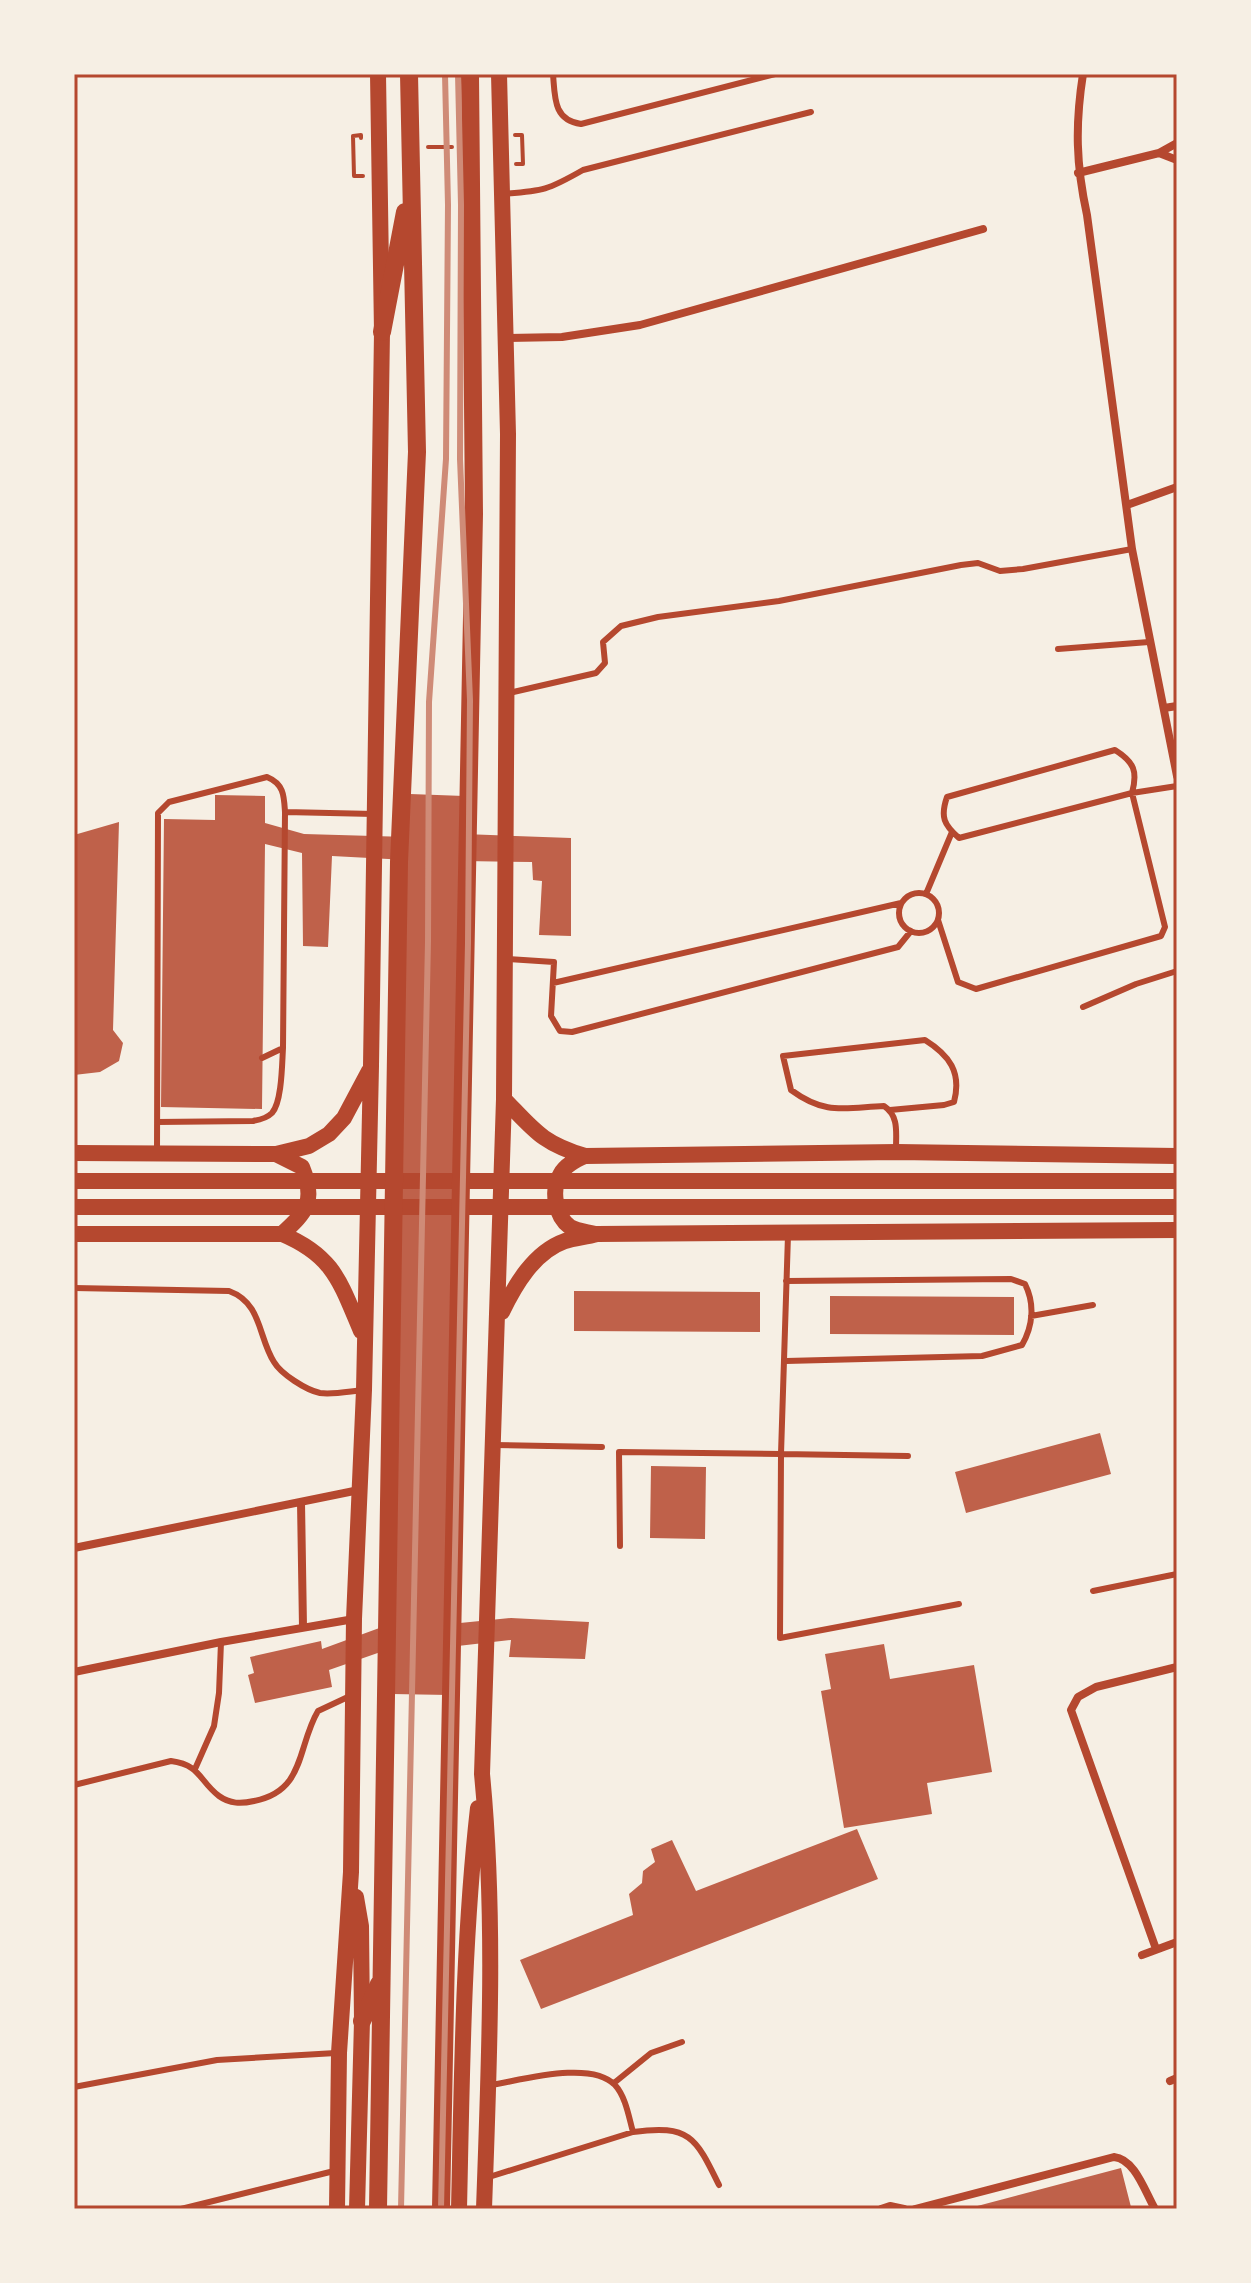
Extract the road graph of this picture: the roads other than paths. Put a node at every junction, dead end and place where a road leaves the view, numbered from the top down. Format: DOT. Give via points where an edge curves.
graph roads {
  1 [pos="378,74"];
  2 [pos="409,74"];
  3 [pos="470,74"];
  4 [pos="499,74"];
  5 [pos="553,74"];
  6 [pos="775,74"];
  7 [pos="1083,74"];
  8 [pos="811,112"];
  9 [pos="1177,143"];
  10 [pos="1159,153"];
  11 [pos="1177,160"];
  12 [pos="1078,173"];
  13 [pos="412,174"];
  14 [pos="502,194"];
  15 [pos="983,229"];
  16 [pos="382,332"];
  17 [pos="506,338"];
  18 [pos="1177,487"];
  19 [pos="1127,505"];
  20 [pos="1132,549"];
  21 [pos="1149,642"];
  22 [pos="1058,649"];
  23 [pos="506,694"];
  24 [pos="1177,706"];
  25 [pos="1164,708"];
  26 [pos="1177,776"];
  27 [pos="1177,786"];
  28 [pos="1132,793"];
  29 [pos="285,812"];
  30 [pos="374,814"];
  31 [pos="952,832"];
  32 [pos="276,843"];
  33 [pos="285,843"];
  34 [pos="926,894"];
  35 [pos="901,903"];
  36 [pos="938,920"];
  37 [pos="911,931"];
  38 [pos="504,959"];
  39 [pos="1177,971"];
  40 [pos="553,983"];
  41 [pos="1083,1007"];
  42 [pos="283,1048"];
  43 [pos="262,1058"];
  44 [pos="371,1066"];
  45 [pos="504,1099"];
  46 [pos="890,1110"];
  47 [pos="157,1122"];
  48 [pos="897,1152"];
  49 [pos="74,1153"];
  50 [pos="157,1153"];
  51 [pos="276,1154"];
  52 [pos="585,1156"];
  53 [pos="1177,1156"];
  54 [pos="74,1181"];
  55 [pos="1177,1181"];
  56 [pos="74,1207"];
  57 [pos="1177,1207"];
  58 [pos="1177,1230"];
  59 [pos="788,1232"];
  60 [pos="74,1234"];
  61 [pos="282,1234"];
  62 [pos="597,1234"];
  63 [pos="786,1281"];
  64 [pos="74,1288"];
  65 [pos="1093,1305"];
  66 [pos="1031,1316"];
  67 [pos="498,1319"];
  68 [pos="363,1336"];
  69 [pos="786,1361"];
  70 [pos="364,1390"];
  71 [pos="493,1445"];
  72 [pos="602,1447"];
  73 [pos="781,1454"];
  74 [pos="908,1456"];
  75 [pos="359,1490"];
  76 [pos="301,1502"];
  77 [pos="620,1546"];
  78 [pos="74,1548"];
  79 [pos="1177,1574"];
  80 [pos="1093,1591"];
  81 [pos="959,1604"];
  82 [pos="354,1619"];
  83 [pos="303,1627"];
  84 [pos="221,1642"];
  85 [pos="1177,1667"];
  86 [pos="74,1672"];
  87 [pos="353,1694"];
  88 [pos="195,1769"];
  89 [pos="482,1774"];
  90 [pos="74,1785"];
  91 [pos="351,1872"];
  92 [pos="1177,1942"];
  93 [pos="1156,1949"];
  94 [pos="1142,1955"];
  95 [pos="383,1975"];
  96 [pos="362,2025"];
  97 [pos="682,2042"];
  98 [pos="339,2053"];
  99 [pos="614,2083"];
  100 [pos="488,2086"];
  101 [pos="74,2087"];
  102 [pos="633,2132"];
  103 [pos="338,2170"];
  104 [pos="485,2178"];
  105 [pos="719,2185"];
  106 [pos="181,2209"];
  107 [pos="337,2209"];
  108 [pos="357,2209"];
  109 [pos="378,2209"];
  110 [pos="441,2209"];
  111 [pos="459,2209"];
  112 [pos="484,2209"];
  113 [pos="881,2209"];
  114 [pos="904,2209"];
  115 [pos="915,2209"];
  116 [pos="1155,2209"];
  1 -- 16 [label="main road"];
  2 -- 13 [label="main road"];
  3 -- 110 [label="main road" via="473,546"];
  4 -- 14 [label="main road"];
  5 -- 6 [label="lane" via="556,108 581,124"];
  7 -- 12 [label="street" via="1077,109"];
  8 -- 14 [label="lane" via="583,170 543,191"];
  9 -- 10 [label="street"];
  10 -- 11 [label="street"];
  10 -- 12 [label="street"];
  12 -- 19 [label="street"];
  13 -- 16 [label="main road"];
  13 -- 95 [label="main road" via="417,452 399,862"];
  14 -- 17 [label="main road"];
  15 -- 17 [label="street" via="640,325 562,337"];
  16 -- 30 [label="main road"];
  17 -- 23 [label="main road"];
  18 -- 19 [label="street"];
  19 -- 20 [label="street"];
  20 -- 21 [label="street"];
  20 -- 23 [label="lane" via="1023,569 961,565 779,601 658,617 610,633 603,642 605,663 596,673"];
  21 -- 22 [label="lane"];
  21 -- 25 [label="street"];
  23 -- 38 [label="main road"];
  24 -- 25 [label="street"];
  25 -- 26 [label="street"];
  27 -- 28 [label="lane"];
  28 -- 31 [label="lane" via="959,838"];
  28 -- 31 [label="lane" via="1136,778 1129,759 1115,750 947,797 942,811 945,827"];
  28 -- 36 [label="lane" via="1165,927 1161,936 976,989 958,982"];
  29 -- 30 [label="lane"];
  29 -- 33 [label="lane"];
  29 -- 47 [label="lane" via="283,790 267,777 169,802 158,813"];
  30 -- 44 [label="main road"];
  31 -- 34 [label="lane"];
  32 -- 33 [label="lane"];
  33 -- 42 [label="lane"];
  34 -- 35 [label="lane" via="912,894"];
  34 -- 36 [label="lane" via="936,902"];
  35 -- 37 [label="lane" via="901,922"];
  35 -- 40 [label="lane"];
  36 -- 37 [label="lane" via="924,933"];
  37 -- 40 [label="lane" via="898,947 572,1032 560,1031 551,1016"];
  38 -- 40 [label="lane" via="554,962"];
  38 -- 45 [label="main road"];
  39 -- 41 [label="lane"];
  42 -- 43 [label="lane"];
  42 -- 47 [label="lane" via="277,1102 264,1119"];
  44 -- 51 [label="main road" via="344,1118 329,1134 309,1146"];
  44 -- 68 [label="main road"];
  45 -- 52 [label="main road" via="556,1147"];
  45 -- 67 [label="main road"];
  46 -- 46 [label="lane" via="954,1102 952,1064 943,1051 925,1040 783,1056 791,1090 806,1101 824,1108"];
  46 -- 48 [label="lane"];
  47 -- 50 [label="lane"];
  48 -- 52 [label="main road"];
  48 -- 53 [label="main road"];
  49 -- 50 [label="main road"];
  50 -- 51 [label="main road"];
  51 -- 61 [label="main road" via="302,1167 309,1183 310,1202"];
  52 -- 62 [label="main road" via="560,1174 554,1192 557,1209 570,1227"];
  54 -- 55 [label="main road"];
  56 -- 57 [label="main road"];
  58 -- 59 [label="main road"];
  59 -- 62 [label="main road"];
  59 -- 63 [label="lane"];
  60 -- 61 [label="main road"];
  61 -- 68 [label="main road" via="326,1261"];
  62 -- 67 [label="main road" via="563,1242 545,1254 517,1280"];
  63 -- 66 [label="lane" via="1011,1279 1025,1284"];
  63 -- 69 [label="lane"];
  64 -- 70 [label="lane" via="241,1295 260,1322 274,1363 296,1381 320,1393"];
  65 -- 66 [label="lane"];
  66 -- 69 [label="lane" via="1022,1345 982,1356"];
  67 -- 71 [label="main road"];
  68 -- 70 [label="main road"];
  69 -- 73 [label="lane"];
  70 -- 75 [label="main road"];
  71 -- 72 [label="lane"];
  71 -- 89 [label="main road"];
  73 -- 74 [label="lane"];
  73 -- 77 [label="lane" via="619,1452"];
  73 -- 81 [label="lane" via="780,1638"];
  75 -- 76 [label="street"];
  75 -- 82 [label="main road"];
  76 -- 78 [label="street"];
  76 -- 83 [label="street"];
  79 -- 80 [label="lane"];
  82 -- 83 [label="street"];
  82 -- 87 [label="main road"];
  83 -- 84 [label="street"];
  84 -- 86 [label="street"];
  84 -- 88 [label="lane" via="214,1726"];
  85 -- 93 [label="street" via="1096,1687 1078,1697 1071,1710"];
  87 -- 88 [label="lane" via="318,1711 301,1763 288,1784 267,1798 231,1803"];
  87 -- 91 [label="main road"];
  88 -- 90 [label="lane" via="171,1761"];
  89 -- 100 [label="main road" via="491,1931"];
  89 -- 111 [label="main road" via="469,1887"];
  91 -- 96 [label="main road" via="361,1926"];
  91 -- 98 [label="main road"];
  92 -- 93 [label="street"];
  93 -- 94 [label="street"];
  95 -- 96 [label="main road"];
  95 -- 109 [label="main road"];
  96 -- 108 [label="main road"];
  97 -- 99 [label="lane" via="651,2053"];
  98 -- 101 [label="lane" via="217,2060"];
  98 -- 103 [label="main road"];
  99 -- 100 [label="lane" via="569,2072"];
  99 -- 102 [label="lane"];
  100 -- 104 [label="main road"];
  102 -- 104 [label="lane"];
  102 -- 105 [label="lane" via="670,2130 696,2142"];
  103 -- 106 [label="lane"];
  103 -- 107 [label="main road"];
  104 -- 112 [label="main road"];
  113 -- 114 [label="street"];
  115 -- 116 [label="street" via="1114,2157 1130,2163"];
}
